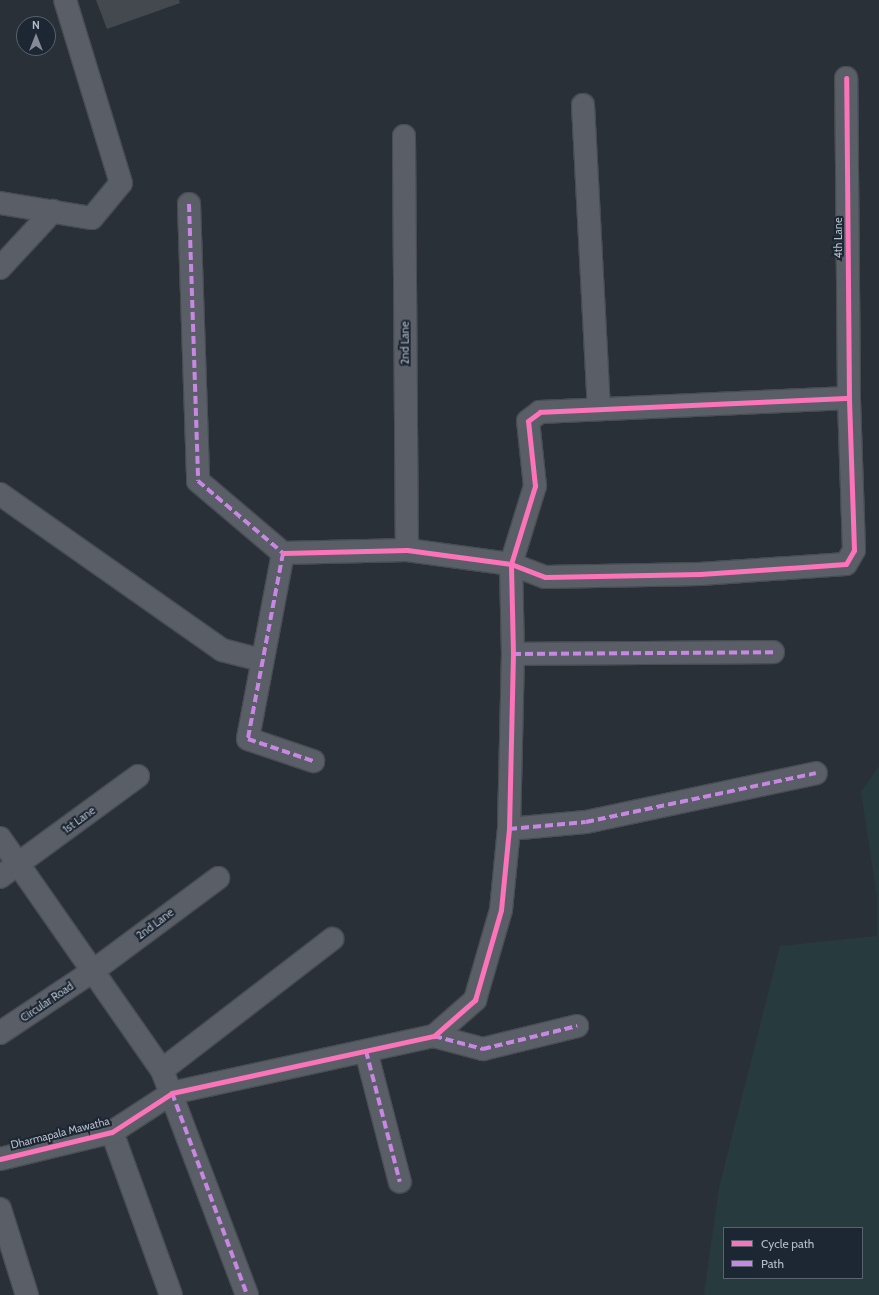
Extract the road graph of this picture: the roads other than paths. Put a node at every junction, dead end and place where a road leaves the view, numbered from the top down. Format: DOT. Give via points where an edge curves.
graph roads {
  1 [pos="65,0"];
  2 [pos="846,78"];
  3 [pos="583,104"];
  4 [pos="404,136"];
  5 [pos="0,203"];
  6 [pos="189,204"];
  7 [pos="53,211"];
  8 [pos="0,268"];
  9 [pos="849,398"];
  10 [pos="599,408"];
  11 [pos="0,494"];
  12 [pos="407,550"];
  13 [pos="283,553"];
  14 [pos="511,564"];
  15 [pos="773,652"];
  16 [pos="513,654"];
  17 [pos="261,660"];
  18 [pos="312,761"];
  19 [pos="816,774"];
  20 [pos="138,776"];
  21 [pos="509,829"];
  22 [pos="0,838"];
  23 [pos="19,864"];
  24 [pos="0,877"];
  25 [pos="218,878"];
  26 [pos="332,939"];
  27 [pos="93,971"];
  28 [pos="577,1026"];
  29 [pos="0,1033"];
  30 [pos="434,1036"];
  31 [pos="366,1051"];
  32 [pos="162,1070"];
  33 [pos="172,1093"];
  34 [pos="112,1132"];
  35 [pos="0,1159"];
  36 [pos="400,1182"];
  37 [pos="0,1209"];
  38 [pos="27,1295"];
  39 [pos="171,1295"];
  40 [pos="247,1295"];
  1 -- 7 [label="street" via="121,183 92,218"];
  2 -- 9 [label="street, 4th Lane"];
  3 -- 10 [label="street"];
  4 -- 12 [label="street, 2nd Lane"];
  5 -- 7 [label="street"];
  6 -- 13 [label="street" via="198,482"];
  7 -- 8 [label="street"];
  9 -- 10 [label="street"];
  9 -- 14 [label="street, 4th Lane" via="854,550 846,564 700,574 545,577"];
  10 -- 14 [label="street" via="540,412 528,421 534,486"];
  11 -- 17 [label="street" via="222,650"];
  12 -- 13 [label="street"];
  12 -- 14 [label="street"];
  13 -- 17 [label="street"];
  14 -- 16 [label="street"];
  15 -- 16 [label="street"];
  16 -- 21 [label="street"];
  17 -- 18 [label="street" via="248,739"];
  19 -- 21 [label="street" via="586,822"];
  20 -- 23 [label="street, 1st Lane"];
  21 -- 30 [label="street" via="501,910 475,1000"];
  22 -- 23 [label="street"];
  23 -- 24 [label="street, 1st Lane"];
  23 -- 27 [label="street"];
  25 -- 27 [label="street, 2nd Lane"];
  26 -- 32 [label="street"];
  27 -- 29 [label="street, Circular Road"];
  27 -- 32 [label="street"];
  28 -- 30 [label="street" via="483,1049"];
  30 -- 31 [label="street"];
  31 -- 33 [label="street"];
  31 -- 36 [label="street"];
  32 -- 33 [label="street"];
  33 -- 34 [label="street, Dharmapala Mawatha"];
  33 -- 40 [label="street"];
  34 -- 35 [label="street, Dharmapala Mawatha"];
  34 -- 39 [label="street"];
  37 -- 38 [label="street"];
}
